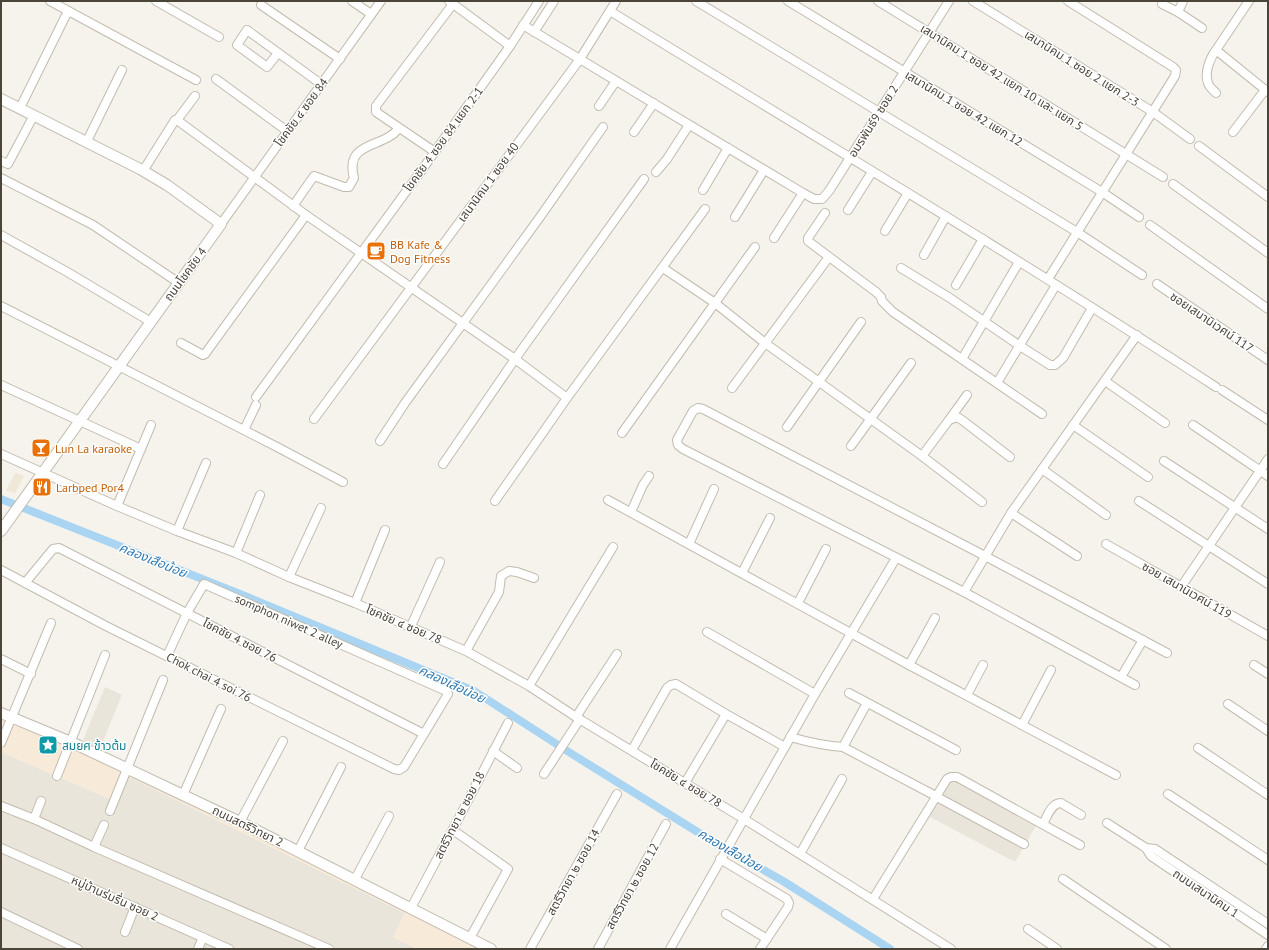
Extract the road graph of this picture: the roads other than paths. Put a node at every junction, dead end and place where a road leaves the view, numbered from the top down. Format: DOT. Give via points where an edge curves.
graph roads {
  1 [pos="50,1"];
  2 [pos="156,1"];
  3 [pos="352,1"];
  4 [pos="381,1"];
  5 [pos="539,1"];
  6 [pos="554,1"];
  7 [pos="696,1"];
  8 [pos="788,1"];
  9 [pos="878,1"];
  10 [pos="949,1"];
  11 [pos="972,1"];
  12 [pos="1068,1"];
  13 [pos="1183,1"];
  14 [pos="1249,1"];
  15 [pos="614,2"];
  16 [pos="451,3"];
  17 [pos="261,4"];
  18 [pos="1162,4"];
  19 [pos="68,11"];
  20 [pos="610,11"];
  21 [pos="1178,12"];
  22 [pos="371,14"];
  23 [pos="523,25"];
  24 [pos="1202,28"];
  25 [pos="534,32"];
  26 [pos="929,32"];
  27 [pos="219,37"];
  28 [pos="510,46"];
  29 [pos="1216,50"];
  30 [pos="278,53"];
  31 [pos="340,58"];
  32 [pos="580,59"];
  33 [pos="122,70"];
  34 [pos="904,71"];
  35 [pos="216,79"];
  36 [pos="196,80"];
  37 [pos="616,81"];
  38 [pos="321,84"];
  39 [pos="1267,91"];
  40 [pos="1216,93"];
  41 [pos="195,96"];
  42 [pos="1,98"];
  43 [pos="654,103"];
  44 [pos="599,106"];
  45 [pos="20,108"];
  46 [pos="879,111"];
  47 [pos="1153,112"];
  48 [pos="34,115"];
  49 [pos="177,120"];
  50 [pos="689,124"];
  51 [pos="603,127"];
  52 [pos="399,128"];
  53 [pos="287,131"];
  54 [pos="634,132"];
  55 [pos="1233,132"];
  56 [pos="1190,138"];
  57 [pos="87,142"];
  58 [pos="1199,146"];
  59 [pos="728,148"];
  60 [pos="435,152"];
  61 [pos="1126,154"];
  62 [pos="849,158"];
  63 [pos="1,161"];
  64 [pos="143,170"];
  65 [pos="764,170"];
  66 [pos="656,172"];
  67 [pos="872,172"];
  68 [pos="255,177"];
  69 [pos="1163,177"];
  70 [pos="1,178"];
  71 [pos="644,178"];
  72 [pos="1173,184"];
  73 [pos="703,190"];
  74 [pos="1102,192"];
  75 [pos="803,193"];
  76 [pos="908,193"];
  77 [pos="1268,197"];
  78 [pos="293,206"];
  79 [pos="705,209"];
  80 [pos="848,210"];
  81 [pos="825,213"];
  82 [pos="306,215"];
  83 [pos="946,216"];
  84 [pos="735,217"];
  85 [pos="1139,217"];
  86 [pos="221,224"];
  87 [pos="1150,225"];
  88 [pos="885,231"];
  89 [pos="1077,232"];
  90 [pos="1,235"];
  91 [pos="774,238"];
  92 [pos="983,239"];
  93 [pos="755,247"];
  94 [pos="361,252"];
  95 [pos="1268,253"];
  96 [pos="924,255"];
  97 [pos="826,261"];
  98 [pos="1020,262"];
  99 [pos="663,268"];
  100 [pos="901,268"];
  101 [pos="1142,274"];
  102 [pos="1048,279"];
  103 [pos="179,283"];
  104 [pos="1157,284"];
  105 [pos="956,285"];
  106 [pos="1056,285"];
  107 [pos="410,288"];
  108 [pos="715,303"];
  109 [pos="1,306"];
  110 [pos="1092,308"];
  111 [pos="1268,309"];
  112 [pos="151,322"];
  113 [pos="861,322"];
  114 [pos="984,322"];
  115 [pos="462,323"];
  116 [pos="1137,335"];
  117 [pos="181,343"];
  118 [pos="764,343"];
  119 [pos="1020,346"];
  120 [pos="515,359"];
  121 [pos="962,359"];
  122 [pos="1268,360"];
  123 [pos="911,363"];
  124 [pos="118,367"];
  125 [pos="1105,381"];
  126 [pos="819,382"];
  127 [pos="997,383"];
  128 [pos="1,385"];
  129 [pos="732,388"];
  130 [pos="967,395"];
  131 [pos="567,398"];
  132 [pos="1042,414"];
  133 [pos="314,419"];
  134 [pos="80,420"];
  135 [pos="871,420"];
  136 [pos="949,420"];
  137 [pos="1268,420"];
  138 [pos="1165,422"];
  139 [pos="151,424"];
  140 [pos="1193,425"];
  141 [pos="1073,426"];
  142 [pos="787,427"];
  143 [pos="244,430"];
  144 [pos="622,433"];
  145 [pos="380,440"];
  146 [pos="851,446"];
  147 [pos="141,449"];
  148 [pos="1,454"];
  149 [pos="922,456"];
  150 [pos="1010,457"];
  151 [pos="1268,459"];
  152 [pos="1164,461"];
  153 [pos="206,462"];
  154 [pos="443,464"];
  155 [pos="1042,469"];
  156 [pos="1260,470"];
  157 [pos="43,472"];
  158 [pos="649,476"];
  159 [pos="1268,476"];
  160 [pos="1148,477"];
  161 [pos="343,482"];
  162 [pos="714,489"];
  163 [pos="260,495"];
  164 [pos="608,500"];
  165 [pos="495,501"];
  166 [pos="1139,501"];
  167 [pos="982,502"];
  168 [pos="117,506"];
  169 [pos="1235,507"];
  170 [pos="321,508"];
  171 [pos="631,512"];
  172 [pos="1011,512"];
  173 [pos="1106,515"];
  174 [pos="770,518"];
  175 [pos="1268,529"];
  176 [pos="1,530"];
  177 [pos="385,530"];
  178 [pos="177,531"];
  179 [pos="688,544"];
  180 [pos="1106,544"];
  181 [pos="1209,546"];
  182 [pos="613,547"];
  183 [pos="826,549"];
  184 [pos="236,553"];
  185 [pos="985,556"];
  186 [pos="1077,556"];
  187 [pos="896,558"];
  188 [pos="440,562"];
  189 [pos="1,570"];
  190 [pos="742,573"];
  191 [pos="289,577"];
  192 [pos="534,578"];
  193 [pos="25,583"];
  194 [pos="1268,584"];
  195 [pos="1181,587"];
  196 [pos="964,592"];
  197 [pos="355,603"];
  198 [pos="798,603"];
  199 [pos="187,613"];
  200 [pos="935,618"];
  201 [pos="51,623"];
  202 [pos="411,626"];
  203 [pos="707,632"];
  204 [pos="851,632"];
  205 [pos="1268,636"];
  206 [pos="1143,640"];
  207 [pos="466,651"];
  208 [pos="1167,653"];
  209 [pos="617,654"];
  210 [pos="105,655"];
  211 [pos="167,656"];
  212 [pos="1,659"];
  213 [pos="909,665"];
  214 [pos="983,665"];
  215 [pos="1254,665"];
  216 [pos="1052,670"];
  217 [pos="31,674"];
  218 [pos="1268,674"];
  219 [pos="1121,677"];
  220 [pos="163,680"];
  221 [pos="1135,685"];
  222 [pos="529,686"];
  223 [pos="849,693"];
  224 [pos="815,694"];
  225 [pos="967,695"];
  226 [pos="867,703"];
  227 [pos="1228,704"];
  228 [pos="221,708"];
  229 [pos="1,713"];
  230 [pos="726,714"];
  231 [pos="12,718"];
  232 [pos="578,718"];
  233 [pos="508,723"];
  234 [pos="1022,725"];
  235 [pos="1268,731"];
  236 [pos="424,734"];
  237 [pos="790,737"];
  238 [pos="283,741"];
  239 [pos="71,742"];
  240 [pos="1,744"];
  241 [pos="785,747"];
  242 [pos="843,747"];
  243 [pos="1198,748"];
  244 [pos="493,750"];
  245 [pos="632,750"];
  246 [pos="956,750"];
  247 [pos="341,767"];
  248 [pos="517,768"];
  249 [pos="127,770"];
  250 [pos="544,774"];
  251 [pos="1116,775"];
  252 [pos="57,776"];
  253 [pos="842,779"];
  254 [pos="685,783"];
  255 [pos="617,794"];
  256 [pos="1168,794"];
  257 [pos="183,795"];
  258 [pos="1268,795"];
  259 [pos="935,796"];
  260 [pos="41,801"];
  261 [pos="1,806"];
  262 [pos="110,811"];
  263 [pos="1081,815"];
  264 [pos="388,816"];
  265 [pos="34,819"];
  266 [pos="744,819"];
  267 [pos="240,822"];
  268 [pos="1107,823"];
  269 [pos="666,824"];
  270 [pos="1043,824"];
  271 [pos="104,825"];
  272 [pos="452,830"];
  273 [pos="1024,844"];
  274 [pos="1080,845"];
  275 [pos="94,847"];
  276 [pos="1,848"];
  277 [pos="1146,848"];
  278 [pos="298,851"];
  279 [pos="724,853"];
  280 [pos="800,854"];
  281 [pos="1268,860"];
  282 [pos="1063,879"];
  283 [pos="355,880"];
  284 [pos="873,900"];
  285 [pos="135,907"];
  286 [pos="411,908"];
  287 [pos="1,912"];
  288 [pos="726,914"];
  289 [pos="1268,924"];
  290 [pos="1028,929"];
  291 [pos="125,932"];
  292 [pos="1268,935"];
  293 [pos="203,937"];
  294 [pos="470,938"];
  295 [pos="767,939"];
  296 [pos="1268,946"];
  297 [pos="78,949"];
  298 [pos="198,949"];
  299 [pos="229,949"];
  300 [pos="329,949"];
  301 [pos="491,949"];
  302 [pos="530,949"];
  303 [pos="598,949"];
  304 [pos="670,949"];
  305 [pos="760,949"];
  306 [pos="951,949"];
  307 [pos="1057,949"];
  308 [pos="1166,949"];
  309 [pos="1266,949"];
  1 -- 19 [label="street"];
  2 -- 27 [label="street"];
  3 -- 22 [label="street"];
  4 -- 22 [label="street, โชคชัย ๔ ซอย 84"];
  5 -- 23 [label="street, โชคชัย 4 ซอย 84 แยก 2-1"];
  6 -- 25 [label="street"];
  7 -- 46 [label="street"];
  8 -- 34 [label="street, เสนานิคม 1 ซอย 42 แยก 12"];
  9 -- 26 [label="street, เสนานิคม 1 ซอย 42 แยก 10 และ แยก 5"];
  10 -- 26 [label="street, อมรพันธ์9 ซอย 2"];
  11 -- 47 [label="street, เสนานิคม 1 ซอย 2 แยก 2-3"];
  12 -- 47 [label="street" via="1176,70 1175,76"];
  13 -- 21 [label="street"];
  14 -- 29 [label="street"];
  15 -- 20 [label="street, เสนานิคม 1 ซอย 40"];
  16 -- 28 [label="street"];
  16 -- 52 [label="street" via="376,106 376,112"];
  17 -- 31 [label="street"];
  18 -- 21 [label="street"];
  19 -- 36 [label="street"];
  19 -- 45 [label="street"];
  20 -- 32 [label="street, เสนานิคม 1 ซอย 40"];
  20 -- 62 [label="street"];
  21 -- 24 [label="street"];
  22 -- 31 [label="street, โชคชัย ๔ ซอย 84"];
  23 -- 25 [label="street"];
  23 -- 28 [label="street, โชคชัย 4 ซอย 84 แยก 2-1"];
  25 -- 32 [label="street"];
  26 -- 34 [label="street, อมรพันธ์9 ซอย 2"];
  26 -- 61 [label="street, เสนานิคม 1 ซอย 42 แยก 10 และ แยก 5"];
  28 -- 60 [label="street, โชคชัย 4 ซอย 84 แยก 2-1"];
  29 -- 39 [label="street"];
  29 -- 40 [label="street" via="1209,62 1207,78"];
  30 -- 30 [label="street" via="247,30 237,45 267,67"];
  30 -- 38 [label="street"];
  31 -- 38 [label="street, โชคชัย ๔ ซอย 84"];
  32 -- 37 [label="street"];
  32 -- 107 [label="street, เสนานิคม 1 ซอย 40"];
  33 -- 57 [label="street"];
  34 -- 46 [label="street, อมรพันธ์9 ซอย 2"];
  34 -- 74 [label="street, เสนานิคม 1 ซอย 42 แยก 12"];
  35 -- 53 [label="street"];
  37 -- 43 [label="street"];
  37 -- 44 [label="street"];
  38 -- 53 [label="street, โชคชัย ๔ ซอย 84"];
  39 -- 55 [label="street"];
  41 -- 49 [label="street"];
  42 -- 45 [label="street"];
  43 -- 50 [label="street"];
  43 -- 54 [label="street"];
  45 -- 48 [label="street"];
  46 -- 62 [label="street, อมรพันธ์9 ซอย 2"];
  46 -- 89 [label="street"];
  47 -- 56 [label="street, เสนานิคม 1 ซอย 2 แยก 2-3"];
  47 -- 61 [label="street"];
  48 -- 57 [label="street"];
  48 -- 63 [label="street" via="8,164"];
  49 -- 64 [label="street"];
  49 -- 68 [label="street"];
  50 -- 59 [label="street"];
  50 -- 66 [label="street"];
  51 -- 115 [label="street"];
  52 -- 60 [label="street"];
  52 -- 78 [label="street" via="394,134 355,154 354,178 349,187 344,188 314,176"];
  53 -- 68 [label="street, โชคชัย ๔ ซอย 84"];
  57 -- 64 [label="street"];
  58 -- 77 [label="street"];
  59 -- 65 [label="street"];
  59 -- 73 [label="street"];
  60 -- 94 [label="street, โชคชัย 4 ซอย 84 แยก 2-1"];
  61 -- 69 [label="street, เสนานิคม 1 ซอย 42 แยก 10 และ แยก 5"];
  61 -- 74 [label="street"];
  62 -- 67 [label="street"];
  62 -- 75 [label="street, อมรพันธ์9 ซอย 2" via="822,199 814,199"];
  64 -- 86 [label="street"];
  65 -- 75 [label="street"];
  65 -- 84 [label="street"];
  67 -- 76 [label="street"];
  67 -- 80 [label="street"];
  68 -- 78 [label="street"];
  68 -- 86 [label="street, โชคชัย ๔ ซอย 84"];
  70 -- 103 [label="street" via="93,226"];
  71 -- 120 [label="street"];
  72 -- 95 [label="street"];
  74 -- 85 [label="street, เสนานิคม 1 ซอย 42 แยก 12"];
  74 -- 89 [label="street"];
  75 -- 91 [label="street"];
  76 -- 83 [label="street"];
  76 -- 88 [label="street"];
  78 -- 82 [label="street"];
  79 -- 99 [label="street"];
  81 -- 121 [label="street" via="807,240 876,292 893,312"];
  82 -- 94 [label="street"];
  82 -- 117 [label="street" via="205,354"];
  83 -- 92 [label="street"];
  83 -- 96 [label="street"];
  86 -- 103 [label="street, ถนนโชคชัย 4"];
  87 -- 111 [label="street"];
  89 -- 101 [label="street"];
  89 -- 102 [label="street"];
  90 -- 112 [label="street"];
  92 -- 98 [label="street"];
  92 -- 105 [label="street"];
  93 -- 108 [label="street"];
  94 -- 107 [label="street"];
  94 -- 143 [label="street, โชคชัย 4 ซอย 84 แยก 2-1" via="256,401"];
  97 -- 118 [label="street"];
  98 -- 102 [label="street"];
  98 -- 114 [label="street"];
  99 -- 108 [label="street"];
  99 -- 131 [label="street"];
  100 -- 114 [label="street"];
  102 -- 106 [label="street"];
  103 -- 112 [label="street, ถนนโชคชัย 4"];
  104 -- 122 [label="street, ซอยเสนานิเวศน์ 117"];
  106 -- 110 [label="street"];
  106 -- 119 [label="street"];
  107 -- 115 [label="street"];
  107 -- 133 [label="street, เสนานิคม 1 ซอย 40"];
  108 -- 118 [label="street"];
  108 -- 144 [label="street"];
  109 -- 124 [label="street"];
  110 -- 116 [label="street"];
  110 -- 119 [label="street" via="1063,358 1055,365 1045,363"];
  112 -- 124 [label="street, ถนนโชคชัย 4"];
  113 -- 126 [label="street"];
  114 -- 119 [label="street"];
  114 -- 121 [label="street"];
  115 -- 120 [label="street"];
  115 -- 145 [label="street"];
  116 -- 125 [label="street"];
  116 -- 137 [label="street"];
  118 -- 126 [label="street"];
  118 -- 129 [label="street"];
  119 -- 127 [label="street"];
  120 -- 131 [label="street"];
  120 -- 154 [label="street"];
  121 -- 127 [label="street"];
  123 -- 135 [label="street"];
  124 -- 134 [label="street, ถนนโชคชัย 4"];
  124 -- 143 [label="street"];
  125 -- 138 [label="street"];
  125 -- 141 [label="street"];
  126 -- 135 [label="street"];
  126 -- 142 [label="street"];
  127 -- 132 [label="street"];
  128 -- 134 [label="street"];
  130 -- 136 [label="street"];
  131 -- 165 [label="street"];
  134 -- 147 [label="street"];
  134 -- 157 [label="street, ถนนโชคชัย 4"];
  135 -- 146 [label="street"];
  135 -- 149 [label="street"];
  136 -- 149 [label="street"];
  136 -- 150 [label="street" via="957,417 962,420"];
  139 -- 147 [label="street"];
  140 -- 156 [label="street"];
  141 -- 155 [label="street"];
  141 -- 160 [label="street"];
  143 -- 161 [label="street"];
  147 -- 168 [label="street"];
  148 -- 157 [label="street, โชคชัย ๔ ซอย 78"];
  149 -- 167 [label="street"];
  151 -- 156 [label="street"];
  152 -- 169 [label="street"];
  153 -- 178 [label="street"];
  155 -- 172 [label="street"];
  155 -- 173 [label="street"];
  156 -- 159 [label="street"];
  156 -- 169 [label="street"];
  157 -- 168 [label="street, โชคชัย ๔ ซอย 78"];
  157 -- 176 [label="street, ถนนโชคชัย 4"];
  158 -- 171 [label="street"];
  162 -- 179 [label="street"];
  163 -- 184 [label="street"];
  164 -- 171 [label="street"];
  166 -- 181 [label="street"];
  168 -- 178 [label="street, โชคชัย ๔ ซอย 78"];
  169 -- 175 [label="street"];
  169 -- 181 [label="street"];
  170 -- 191 [label="street"];
  171 -- 179 [label="street"];
  172 -- 185 [label="street"];
  172 -- 186 [label="street"];
  174 -- 190 [label="street"];
  177 -- 197 [label="street"];
  178 -- 184 [label="street, โชคชัย ๔ ซอย 78"];
  179 -- 190 [label="street"];
  180 -- 195 [label="street, ซอย เสนานิเวศน์ 119"];
  181 -- 194 [label="street"];
  181 -- 195 [label="street"];
  182 -- 222 [label="street"];
  183 -- 198 [label="street"];
  184 -- 191 [label="street, โชคชัย ๔ ซอย 78"];
  185 -- 187 [label="street" via="703,409 693,411 677,440 678,445"];
  185 -- 196 [label="street"];
  185 -- 206 [label="street"];
  187 -- 196 [label="street"];
  187 -- 204 [label="street"];
  188 -- 202 [label="street"];
  189 -- 193 [label="street, Chok chai 4 soi 76"];
  190 -- 198 [label="street"];
  191 -- 197 [label="street, โชคชัย ๔ ซอย 78"];
  192 -- 207 [label="street" via="509,571 501,576 499,592"];
  193 -- 199 [label="street, โชคชัย 4 ซอย 76" via="56,548"];
  193 -- 211 [label="street, Chok chai 4 soi 76"];
  195 -- 205 [label="street, ซอย เสนานิเวศน์ 119"];
  196 -- 219 [label="street"];
  197 -- 202 [label="street, โชคชัย ๔ ซอย 78"];
  198 -- 204 [label="street"];
  199 -- 211 [label="street, somphon niwet 2 alley"];
  199 -- 236 [label="street, โชคชัย 4 ซอย 76"];
  199 -- 236 [label="street, somphon niwet 2 alley" via="204,584 447,691 448,694"];
  200 -- 213 [label="street"];
  201 -- 217 [label="street"];
  202 -- 207 [label="street, โชคชัย ๔ ซอย 78"];
  203 -- 224 [label="street"];
  204 -- 213 [label="street"];
  204 -- 224 [label="street"];
  206 -- 208 [label="street"];
  206 -- 219 [label="street"];
  207 -- 222 [label="street, โชคชัย ๔ ซอย 78"];
  209 -- 232 [label="street"];
  210 -- 239 [label="street"];
  211 -- 236 [label="street, Chok chai 4 soi 76" via="394,769 404,767"];
  212 -- 217 [label="street"];
  213 -- 225 [label="street"];
  214 -- 225 [label="street"];
  215 -- 218 [label="street"];
  216 -- 234 [label="street"];
  217 -- 231 [label="street"];
  219 -- 221 [label="street"];
  220 -- 249 [label="street"];
  222 -- 232 [label="street, โชคชัย ๔ ซอย 78"];
  223 -- 226 [label="street"];
  224 -- 237 [label="street"];
  225 -- 234 [label="street"];
  226 -- 242 [label="street"];
  226 -- 246 [label="street"];
  227 -- 235 [label="street"];
  228 -- 257 [label="street"];
  229 -- 231 [label="street, ถนนสตรีวิทยา 2"];
  230 -- 241 [label="street"];
  230 -- 245 [label="street" via="676,684 671,685"];
  230 -- 254 [label="street"];
  231 -- 239 [label="street, ถนนสตรีวิทยา 2"];
  231 -- 240 [label="street"];
  232 -- 245 [label="street, โชคชัย ๔ ซอย 78"];
  232 -- 250 [label="street"];
  233 -- 244 [label="street, สตรีวิทยา ๒ ซอย 18"];
  234 -- 251 [label="street"];
  237 -- 241 [label="street"];
  237 -- 242 [label="street" via="811,743"];
  238 -- 267 [label="street"];
  239 -- 249 [label="street, ถนนสตรีวิทยา 2"];
  239 -- 252 [label="street"];
  241 -- 266 [label="street"];
  242 -- 259 [label="street"];
  243 -- 258 [label="street"];
  244 -- 248 [label="street"];
  244 -- 272 [label="street, สตรีวิทยา ๒ ซอย 18"];
  245 -- 254 [label="street, โชคชัย ๔ ซอย 78"];
  247 -- 278 [label="street"];
  249 -- 257 [label="street, ถนนสตรีวิทยา 2"];
  249 -- 262 [label="street"];
  253 -- 280 [label="street"];
  254 -- 266 [label="street, โชคชัย ๔ ซอย 78"];
  255 -- 302 [label="street, สตรีวิทยา ๒ ซอย 14"];
  256 -- 281 [label="street"];
  257 -- 267 [label="street, ถนนสตรีวิทยา 2"];
  259 -- 270 [label="street" via="947,780 957,777"];
  259 -- 273 [label="street"];
  259 -- 284 [label="street"];
  260 -- 265 [label="street"];
  261 -- 265 [label="street"];
  263 -- 270 [label="street" via="1057,803"];
  264 -- 283 [label="street"];
  265 -- 275 [label="street"];
  266 -- 279 [label="street"];
  266 -- 280 [label="street, โชคชัย ๔ ซอย 78"];
  267 -- 278 [label="street, ถนนสตรีวิทยา 2"];
  268 -- 277 [label="street, ถนนเสนานิคม 1"];
  269 -- 303 [label="street, สตรีวิทยา ๒ ซอย 12"];
  270 -- 274 [label="street"];
  271 -- 275 [label="street"];
  272 -- 286 [label="street, สตรีวิทยา ๒ ซอย 18"];
  272 -- 294 [label="street" via="508,869"];
  275 -- 300 [label="street"];
  276 -- 285 [label="street, หมู่บ้านร่มรื่น ซอย 2"];
  277 -- 289 [label="street, ถนนเสนานิคม 1" via="1155,848"];
  277 -- 292 [label="street, ถนนเสนานิคม 1" via="1152,856"];
  278 -- 283 [label="street, ถนนสตรีวิทยา 2"];
  279 -- 295 [label="street" via="789,903"];
  279 -- 304 [label="street"];
  280 -- 284 [label="street, โชคชัย ๔ ซอย 78"];
  282 -- 308 [label="street"];
  283 -- 286 [label="street, ถนนสตรีวิทยา 2"];
  284 -- 306 [label="street, โชคชัย ๔ ซอย 78"];
  285 -- 291 [label="street"];
  285 -- 293 [label="street, หมู่บ้านร่มรื่น ซอย 2"];
  286 -- 294 [label="street, ถนนสตรีวิทยา 2"];
  287 -- 297 [label="street"];
  288 -- 295 [label="street"];
  290 -- 307 [label="street"];
  293 -- 298 [label="street"];
  293 -- 299 [label="street, หมู่บ้านร่มรื่น ซอย 2"];
  294 -- 301 [label="street, ถนนสตรีวิทยา 2"];
  295 -- 305 [label="street"];
  296 -- 309 [label="street"];
}
